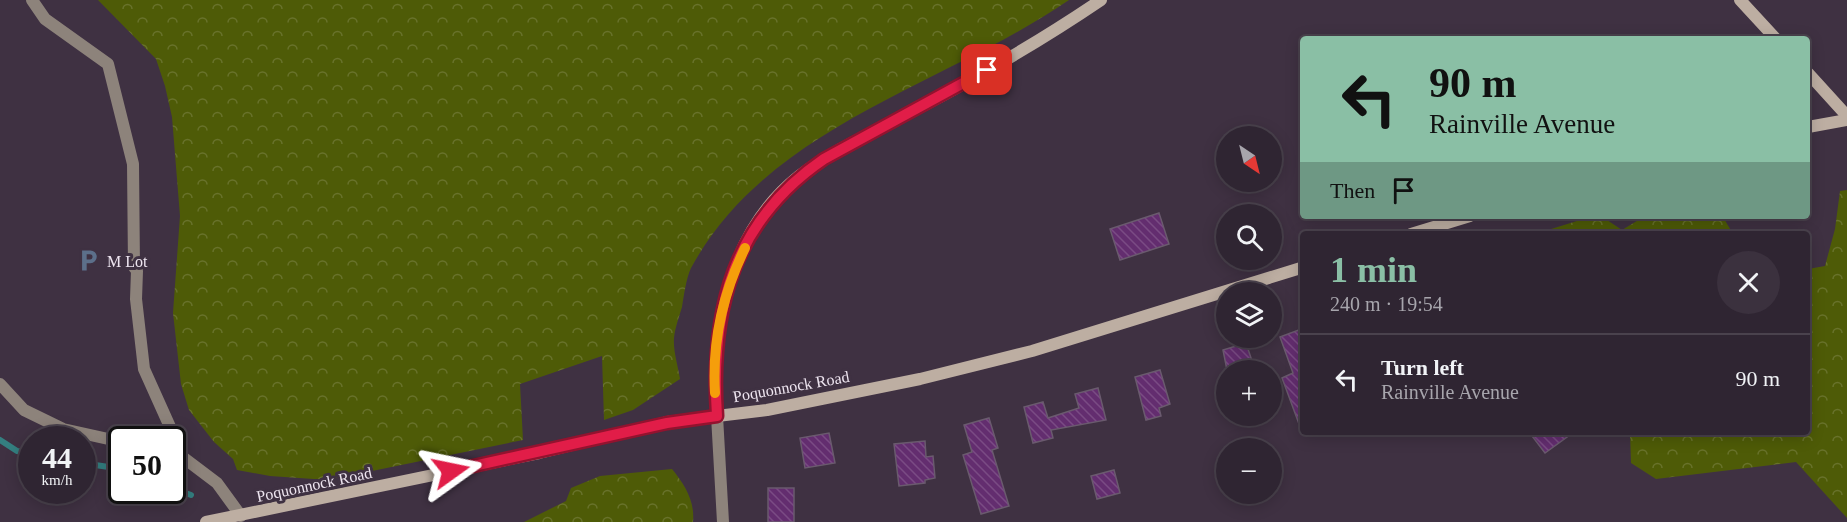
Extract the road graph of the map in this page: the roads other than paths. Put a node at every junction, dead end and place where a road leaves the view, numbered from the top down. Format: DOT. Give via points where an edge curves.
graph roads {
  1 [pos="32,0"];
  2 [pos="1101,0"];
  3 [pos="1740,0"];
  4 [pos="1773,36"];
  5 [pos="1810,76"];
  6 [pos="1847,118"];
  7 [pos="1810,127"];
  8 [pos="1460,219"];
  9 [pos="1421,231"];
  10 [pos="1300,268"];
  11 [pos="0,384"];
  12 [pos="717,416"];
  13 [pos="170,426"];
  14 [pos="108,439"];
  15 [pos="186,458"];
  16 [pos="241,516"];
  17 [pos="206,522"];
  18 [pos="723,522"];
  1 -- 13 [label="street" via="45,19 108,64 114,79 133,164 136,300 144,369"];
  2 -- 12 [label="main road" via="934,100 824,159 781,194 754,227 721,309 714,373"];
  3 -- 4 [label="main road"];
  5 -- 6 [label="main road"];
  6 -- 7 [label="main road"];
  8 -- 9 [label="main road"];
  10 -- 12 [label="main road, Poquonnock Road" via="1020,354 767,410"];
  11 -- 14 [label="street" via="24,410 63,429"];
  12 -- 16 [label="main road, Poquonnock Road" via="667,423"];
  12 -- 18 [label="street"];
  15 -- 16 [label="street" via="217,483"];
  16 -- 17 [label="main road, Poquonnock Road"];
}
